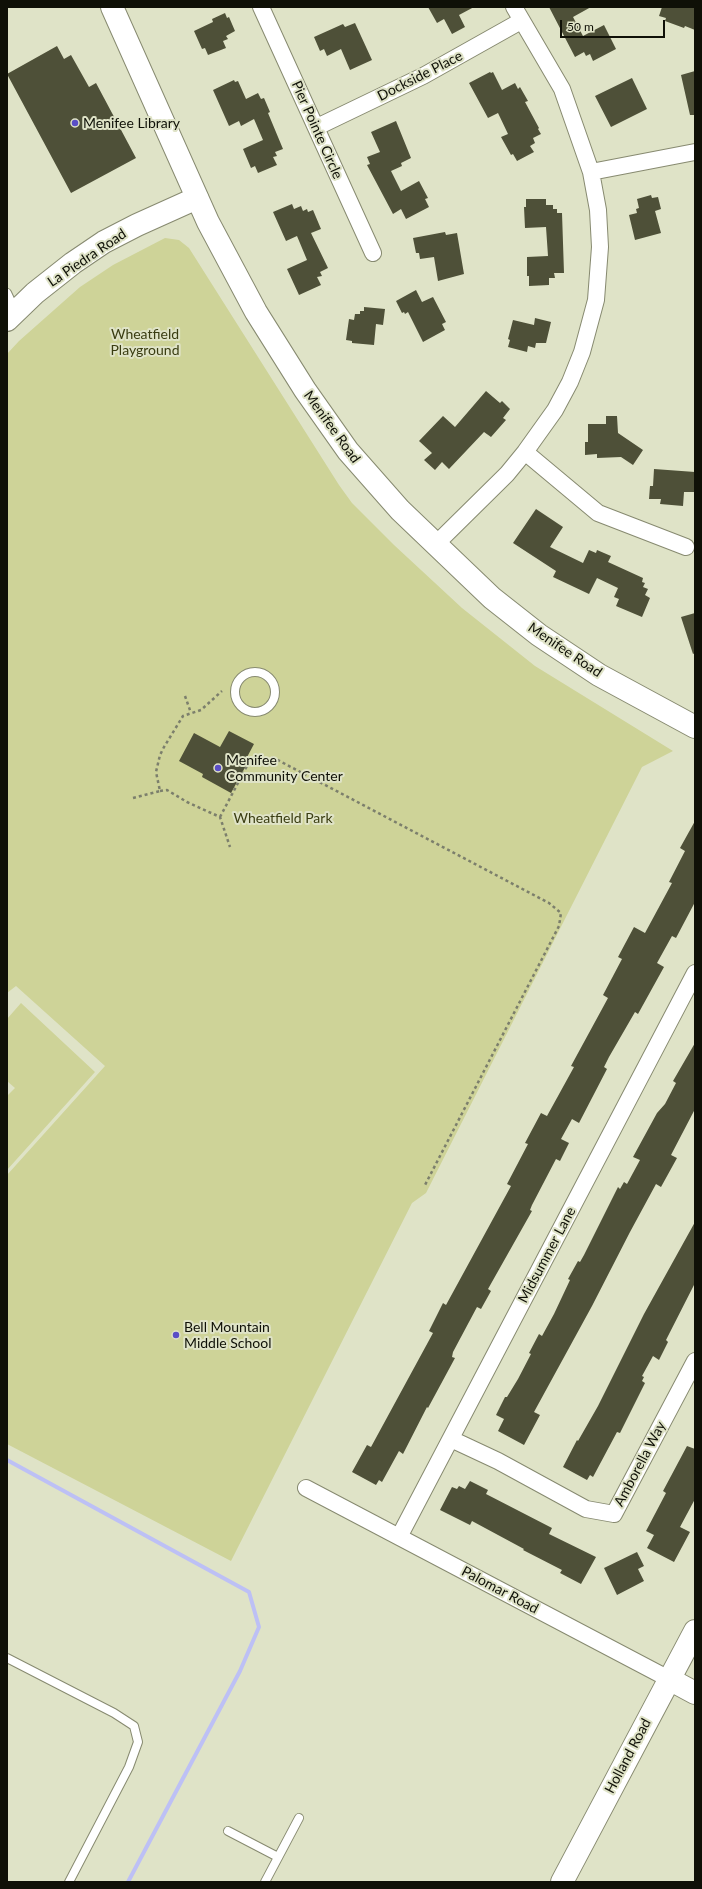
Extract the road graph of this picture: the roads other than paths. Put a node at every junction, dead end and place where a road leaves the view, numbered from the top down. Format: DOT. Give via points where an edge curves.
graph roads {
  1 [pos="112,7"];
  2 [pos="261,7"];
  3 [pos="518,14"];
  4 [pos="317,127"];
  5 [pos="695,152"];
  6 [pos="591,172"];
  7 [pos="197,198"];
  8 [pos="373,252"];
  9 [pos="10,308"];
  10 [pos="525,452"];
  11 [pos="435,545"];
  12 [pos="686,547"];
  13 [pos="269,707"];
  14 [pos="695,727"];
  15 [pos="695,973"];
  16 [pos="695,1361"];
  17 [pos="451,1439"];
  18 [pos="306,1488"];
  19 [pos="399,1537"];
  20 [pos="695,1631"];
  21 [pos="7,1658"];
  22 [pos="669,1679"];
  23 [pos="695,1693"];
  24 [pos="299,1818"];
  25 [pos="228,1831"];
  26 [pos="278,1857"];
  27 [pos="69,1882"];
  28 [pos="265,1882"];
  29 [pos="562,1882"];
  1 -- 7 [label="main road, Menifee Road"];
  2 -- 4 [label="street, Pier Pointe Circle"];
  3 -- 4 [label="street, Dockside Place" via="423,76"];
  3 -- 6 [label="street" via="562,89"];
  4 -- 8 [label="street, Pier Pointe Circle"];
  5 -- 6 [label="street"];
  6 -- 10 [label="street" via="598,210 600,248 596,300 588,332 570,382 555,410"];
  7 -- 9 [label="main road, La Piedra Road" via="104,242 35,293"];
  7 -- 11 [label="main road, Menifee Road" via="256,312 305,390 373,481"];
  10 -- 11 [label="street" via="507,474"];
  10 -- 12 [label="street" via="598,513"];
  11 -- 14 [label="main road, Menifee Road" via="492,598 539,635 599,675"];
  13 -- 13 [label="lane" via="275,695 269,678 257,672 250,672 238,680 234,693 240,706 251,712"];
  15 -- 17 [label="street, Midsummer Lane"];
  16 -- 17 [label="street, Amborella Way" via="614,1514 586,1508"];
  17 -- 19 [label="street, Midsummer Lane"];
  18 -- 19 [label="street, Palomar Road"];
  19 -- 22 [label="street, Palomar Road"];
  20 -- 22 [label="main road, Holland Road"];
  21 -- 27 [label="lane" via="114,1713 134,1726 138,1742 129,1767"];
  22 -- 23 [label="main road, Palomar Road"];
  22 -- 29 [label="main road, Holland Road"];
  24 -- 26 [label="lane"];
  25 -- 26 [label="lane"];
  26 -- 28 [label="lane"];
}
